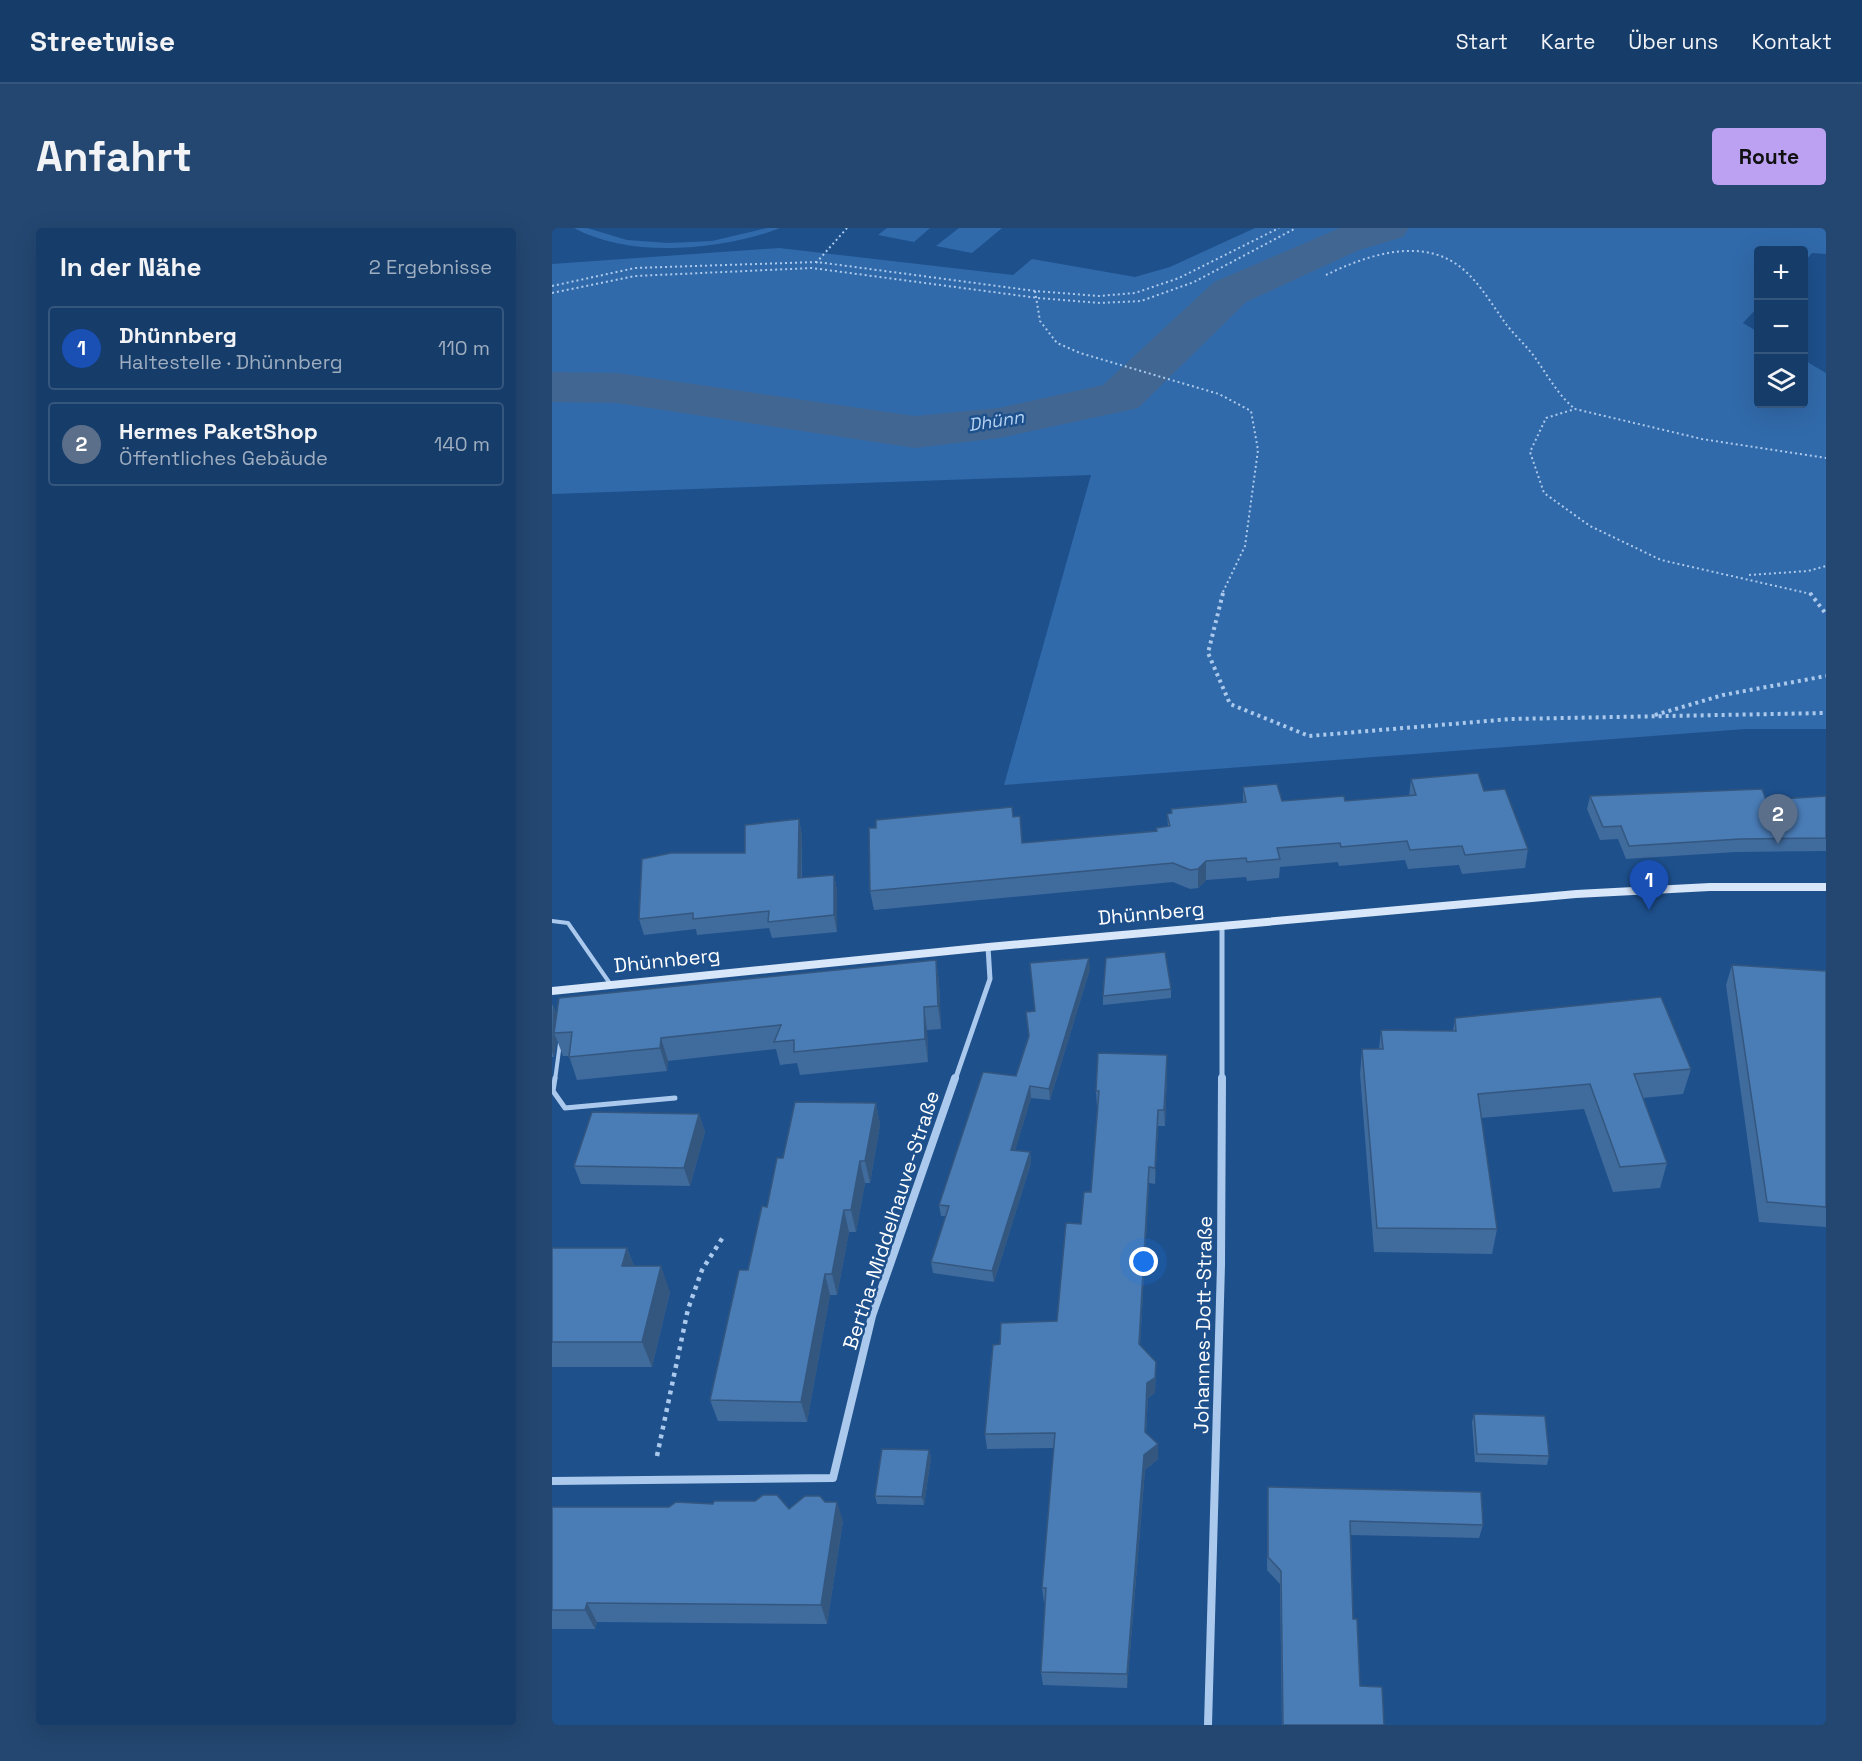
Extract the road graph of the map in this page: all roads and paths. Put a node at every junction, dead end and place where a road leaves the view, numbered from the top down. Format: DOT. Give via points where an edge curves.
graph roads {
  1 [pos="847,228"];
  2 [pos="1279,228"];
  3 [pos="1296,228"];
  4 [pos="818,262"];
  5 [pos="812,268"];
  6 [pos="1326,275"];
  7 [pos="552,286"];
  8 [pos="1035,291"];
  9 [pos="552,293"];
  10 [pos="1038,298"];
  11 [pos="1575,409"];
  12 [pos="1826,458"];
  13 [pos="1826,566"];
  14 [pos="1736,574"];
  15 [pos="1826,614"];
  16 [pos="1826,676"];
  17 [pos="1826,713"];
  18 [pos="1649,717"];
  19 [pos="1826,887"];
  20 [pos="552,921"];
  21 [pos="1222,926"];
  22 [pos="988,947"];
  23 [pos="611,985"];
  24 [pos="552,991"];
  25 [pos="561,1035"];
  26 [pos="675,1098"];
  27 [pos="723,1238"];
  28 [pos="552,1481"];
  29 [pos="652,1482"];
  30 [pos="1208,1725"];
  1 -- 4 [label="path"];
  2 -- 8 [label="path" via="1179,278 1135,293 1099,296"];
  3 -- 10 [label="path" via="1194,282 1141,301 1100,303"];
  4 -- 5 [label="path"];
  4 -- 7 [label="path" via="635,268"];
  4 -- 8 [label="path"];
  5 -- 9 [label="path" via="635,276"];
  5 -- 10 [label="path"];
  6 -- 11 [label="path" via="1358,259 1392,251 1425,252 1457,265 1492,302 1562,399"];
  8 -- 10 [label="path"];
  10 -- 18 [label="path" via="1040,321 1057,343 1080,354 1219,394 1251,411 1258,450 1245,546 1220,599 1208,653 1230,704 1309,736 1511,719"];
  11 -- 12 [label="path" via="1702,439"];
  11 -- 14 [label="path" via="1546,418 1530,452 1544,493 1590,526 1661,560"];
  13 -- 14 [label="path" via="1808,571"];
  14 -- 15 [label="path" via="1809,592"];
  16 -- 18 [label="path" via="1723,695"];
  17 -- 18 [label="path"];
  19 -- 21 [label="street, Dhünnberg" via="1635,890"];
  20 -- 23 [label="lane" via="568,923"];
  21 -- 22 [label="street, Dhünnberg"];
  21 -- 30 [label="street, Johannes-Dott-Straße" via="1221,1264"];
  22 -- 23 [label="street, Dhünnberg"];
  22 -- 29 [label="street, Bertha-Middelhauve-Straße" via="990,979 872,1316 834,1478"];
  23 -- 24 [label="street, Dhünnberg" via="567,995"];
  25 -- 26 [label="lane" via="554,1091 565,1108"];
  27 -- 29 [label="path" via="702,1270 688,1309"];
  28 -- 29 [label="street, Bertha-Middelhauve-Straße"];
}
